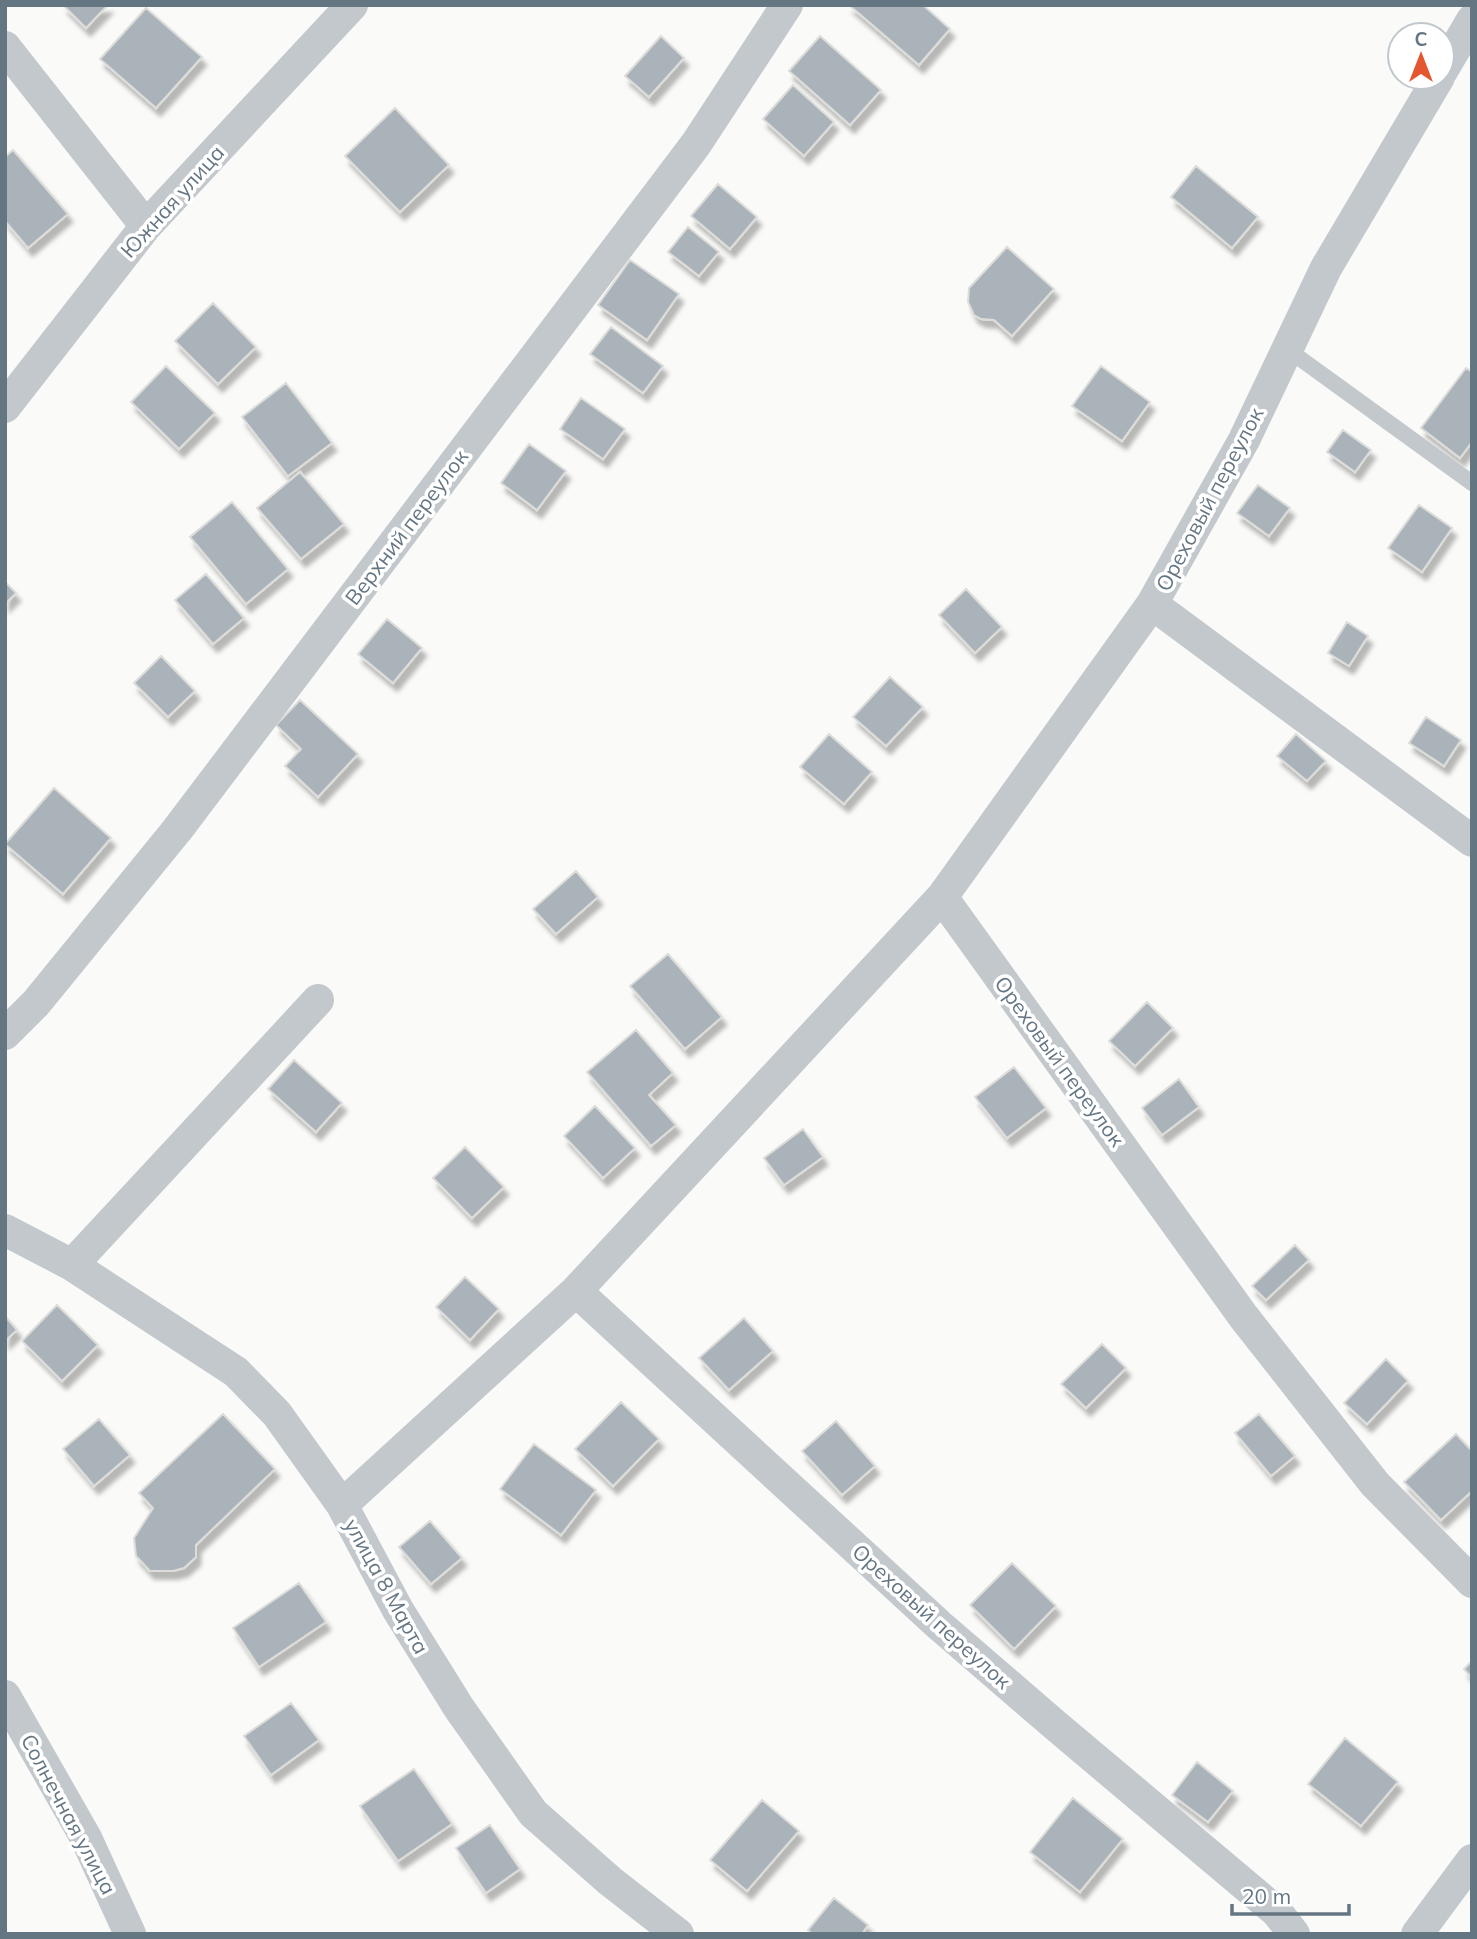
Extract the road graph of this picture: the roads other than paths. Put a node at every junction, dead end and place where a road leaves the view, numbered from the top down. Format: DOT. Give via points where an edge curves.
graph roads {
  1 [pos="352,5"];
  2 [pos="787,5"];
  3 [pos="1472,20"];
  4 [pos="5,47"];
  5 [pos="1456,47"];
  6 [pos="1430,91"];
  7 [pos="146,226"];
  8 [pos="1287,349"];
  9 [pos="5,407"];
  10 [pos="1472,483"];
  11 [pos="1152,604"];
  12 [pos="1472,841"];
  13 [pos="942,897"];
  14 [pos="318,1000"];
  15 [pos="5,1034"];
  16 [pos="5,1230"];
  17 [pos="72,1265"];
  18 [pos="576,1291"];
  19 [pos="342,1505"];
  20 [pos="1472,1582"];
  21 [pos="5,1696"];
  22 [pos="1472,1860"];
  23 [pos="130,1934"];
  24 [pos="678,1934"];
  25 [pos="1294,1934"];
  26 [pos="1417,1934"];
  1 -- 7 [label="street, Южная улица"];
  2 -- 15 [label="street, Верхний переулок" via="696,144 185,819 36,1003"];
  3 -- 5 [label="street"];
  4 -- 7 [label="street"];
  6 -- 8 [label="street, Ореховый переулок" via="1326,268"];
  7 -- 9 [label="street, Южная улица"];
  8 -- 10 [label="lane"];
  8 -- 11 [label="street, Ореховый переулок" via="1244,440"];
  11 -- 12 [label="street"];
  11 -- 13 [label="street, Ореховый переулок"];
  13 -- 18 [label="street, Ореховый переулок"];
  13 -- 20 [label="street, Ореховый переулок" via="1243,1316 1375,1484"];
  14 -- 17 [label="street"];
  16 -- 17 [label="street, улица 8 Марта"];
  17 -- 19 [label="street, улица 8 Марта" via="236,1372 277,1414"];
  18 -- 19 [label="street, Ореховый переулок"];
  18 -- 25 [label="street, Ореховый переулок" via="939,1625 1278,1912"];
  19 -- 24 [label="street, улица 8 Марта" via="398,1610 459,1709 533,1813"];
  21 -- 23 [label="street, Солнечная улица" via="86,1838"];
  22 -- 26 [label="street"];
}
